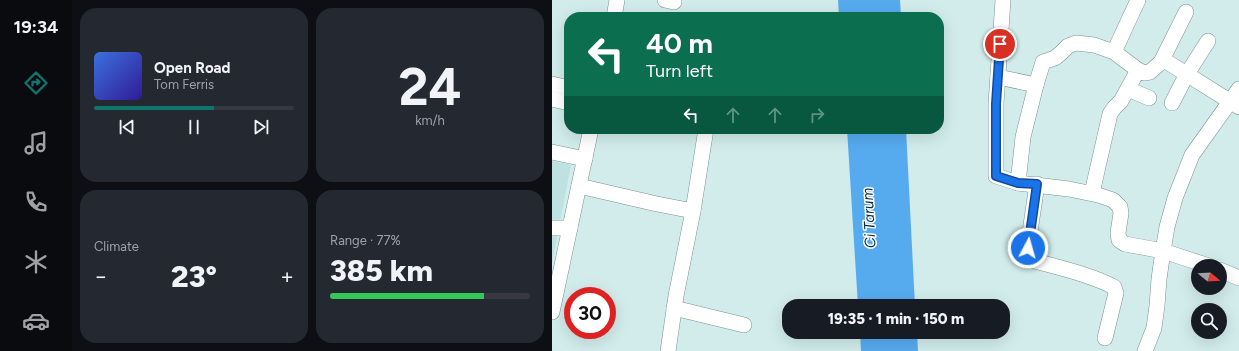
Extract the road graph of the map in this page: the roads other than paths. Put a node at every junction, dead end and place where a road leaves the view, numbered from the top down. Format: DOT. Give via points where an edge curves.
graph roads {
  1 [pos="617,0"];
  2 [pos="1003,0"];
  3 [pos="1138,0"];
  4 [pos="615,12"];
  5 [pos="1186,12"];
  6 [pos="1208,42"];
  7 [pos="1114,52"];
  8 [pos="1161,62"];
  9 [pos="1138,70"];
  10 [pos="1187,74"];
  11 [pos="998,78"];
  12 [pos="552,84"];
  13 [pos="1036,85"];
  14 [pos="564,87"];
  15 [pos="1128,89"];
  16 [pos="1239,89"];
  17 [pos="1149,98"];
  18 [pos="552,99"];
  19 [pos="564,102"];
  20 [pos="1172,103"];
  21 [pos="1234,104"];
  22 [pos="590,134"];
  23 [pos="705,134"];
  24 [pos="552,152"];
  25 [pos="585,159"];
  26 [pos="1018,183"];
  27 [pos="1037,184"];
  28 [pos="579,186"];
  29 [pos="1092,193"];
  30 [pos="693,211"];
  31 [pos="552,228"];
  32 [pos="570,228"];
  33 [pos="1163,251"];
  34 [pos="1191,260"];
  35 [pos="1227,273"];
  36 [pos="1239,278"];
  37 [pos="674,308"];
  38 [pos="552,312"];
  39 [pos="744,325"];
  40 [pos="1105,338"];
  41 [pos="668,351"];
  42 [pos="1145,351"];
  1 -- 4 [label="street"];
  2 -- 11 [label="street"];
  3 -- 7 [label="street"];
  5 -- 8 [label="street"];
  6 -- 10 [label="street"];
  7 -- 9 [label="street"];
  7 -- 13 [label="street" via="1094,45 1076,43 1068,46 1062,53 1043,62"];
  8 -- 9 [label="street" via="1150,72"];
  8 -- 10 [label="street" via="1166,62"];
  9 -- 15 [label="street"];
  10 -- 20 [label="street"];
  10 -- 21 [label="street"];
  11 -- 13 [label="street"];
  11 -- 26 [label="street" via="996,176"];
  12 -- 14 [label="street"];
  13 -- 26 [label="street" via="1023,137"];
  15 -- 17 [label="street"];
  15 -- 29 [label="street" via="1110,114"];
  16 -- 21 [label="street"];
  18 -- 19 [label="street"];
  21 -- 33 [label="street" via="1192,155 1175,198"];
  22 -- 25 [label="street"];
  23 -- 30 [label="street"];
  24 -- 25 [label="street"];
  25 -- 28 [label="street"];
  26 -- 27 [label="street"];
  27 -- 29 [label="street"];
  27 -- 40 [label="street" via="1028,255 1032,260 1114,287 1116,293"];
  28 -- 30 [label="street"];
  28 -- 32 [label="street"];
  29 -- 33 [label="street" via="1113,200 1120,207 1119,240 1125,244"];
  30 -- 37 [label="street"];
  31 -- 32 [label="street"];
  32 -- 38 [label="street"];
  33 -- 34 [label="street"];
  33 -- 42 [label="street" via="1154,328"];
  35 -- 36 [label="street"];
  37 -- 39 [label="street"];
  37 -- 41 [label="street"];
}
